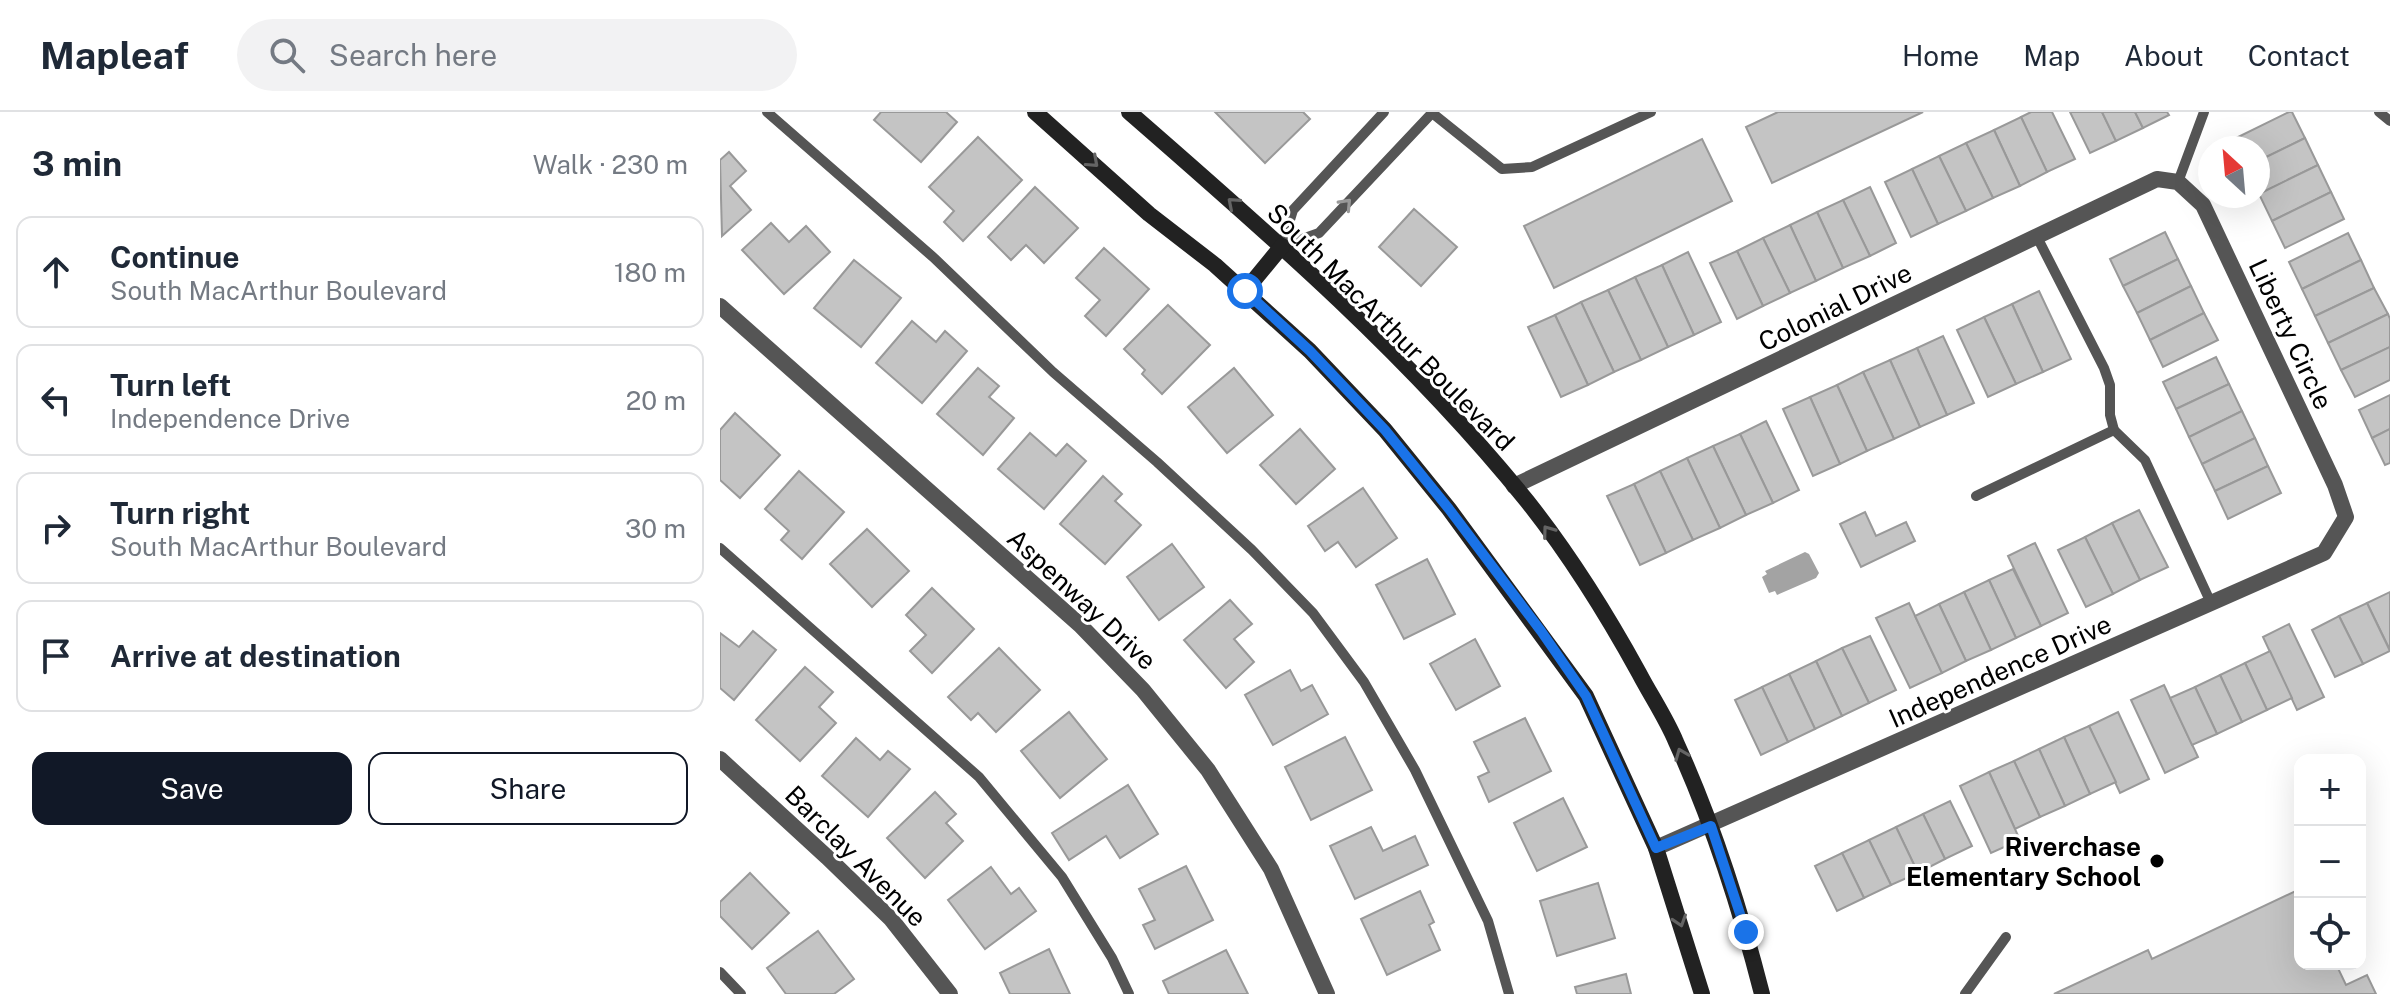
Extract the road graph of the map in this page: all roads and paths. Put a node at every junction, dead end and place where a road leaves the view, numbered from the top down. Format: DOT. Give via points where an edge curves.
graph roads {
  1 [pos="767,112"];
  2 [pos="1035,112"];
  3 [pos="1129,112"];
  4 [pos="1384,112"];
  5 [pos="1431,112"];
  6 [pos="1651,112"];
  7 [pos="2204,112"];
  8 [pos="2379,112"];
  9 [pos="2390,121"];
  10 [pos="2178,182"];
  11 [pos="2037,237"];
  12 [pos="1282,246"];
  13 [pos="1245,291"];
  14 [pos="720,306"];
  15 [pos="2114,430"];
  16 [pos="1514,486"];
  17 [pos="1976,496"];
  18 [pos="2346,517"];
  19 [pos="720,548"];
  20 [pos="2211,603"];
  21 [pos="720,759"];
  22 [pos="1711,826"];
  23 [pos="1656,848"];
  24 [pos="2006,937"];
  25 [pos="720,972"];
  26 [pos="741,994"];
  27 [pos="950,994"];
  28 [pos="1129,994"];
  29 [pos="1327,994"];
  30 [pos="1509,994"];
  31 [pos="1702,994"];
  32 [pos="1762,994"];
  33 [pos="1965,994"];
  1 -- 30 [label="lane" via="1157,462 1313,613 1364,682 1415,770 1488,921"];
  2 -- 13 [label="main road, one-way"];
  12 -- 3 [label="main road, South MacArthur Boulevard, one-way"];
  4 -- 12 [label="lane" via="1293,210"];
  5 -- 6 [label="lane" via="1502,169 1532,167"];
  12 -- 5 [label="lane, one-way" via="1319,233"];
  7 -- 10 [label="lane"];
  8 -- 9 [label="lane"];
  10 -- 11 [label="street, Colonial Drive" via="2157,179"];
  10 -- 18 [label="street, Liberty Circle" via="2203,205"];
  11 -- 15 [label="lane" via="2104,368"];
  11 -- 16 [label="street, Colonial Drive"];
  12 -- 13 [label="main road"];
  12 -- 16 [label="main road, South MacArthur Boulevard" via="1450,413"];
  13 -- 23 [label="main road" via="1385,430 1541,631 1586,696"];
  14 -- 29 [label="street, Aspenway Drive" via="1080,625 1143,690 1208,770 1271,869"];
  15 -- 17 [label="lane"];
  15 -- 20 [label="lane" via="2145,460"];
  22 -- 16 [label="main road, South MacArthur Boulevard, one-way" via="1675,740 1626,651 1575,567"];
  18 -- 20 [label="street, Independence Drive" via="2324,553"];
  19 -- 28 [label="lane" via="979,777 1062,877"];
  20 -- 22 [label="street, Independence Drive"];
  21 -- 27 [label="street, Barclay Avenue" via="891,919"];
  22 -- 23 [label="street, Independence Drive"];
  22 -- 32 [label="main road, South MacArthur Boulevard"];
  23 -- 31 [label="main road, one-way"];
  24 -- 33 [label="lane"];
  25 -- 26 [label="lane"];
}
